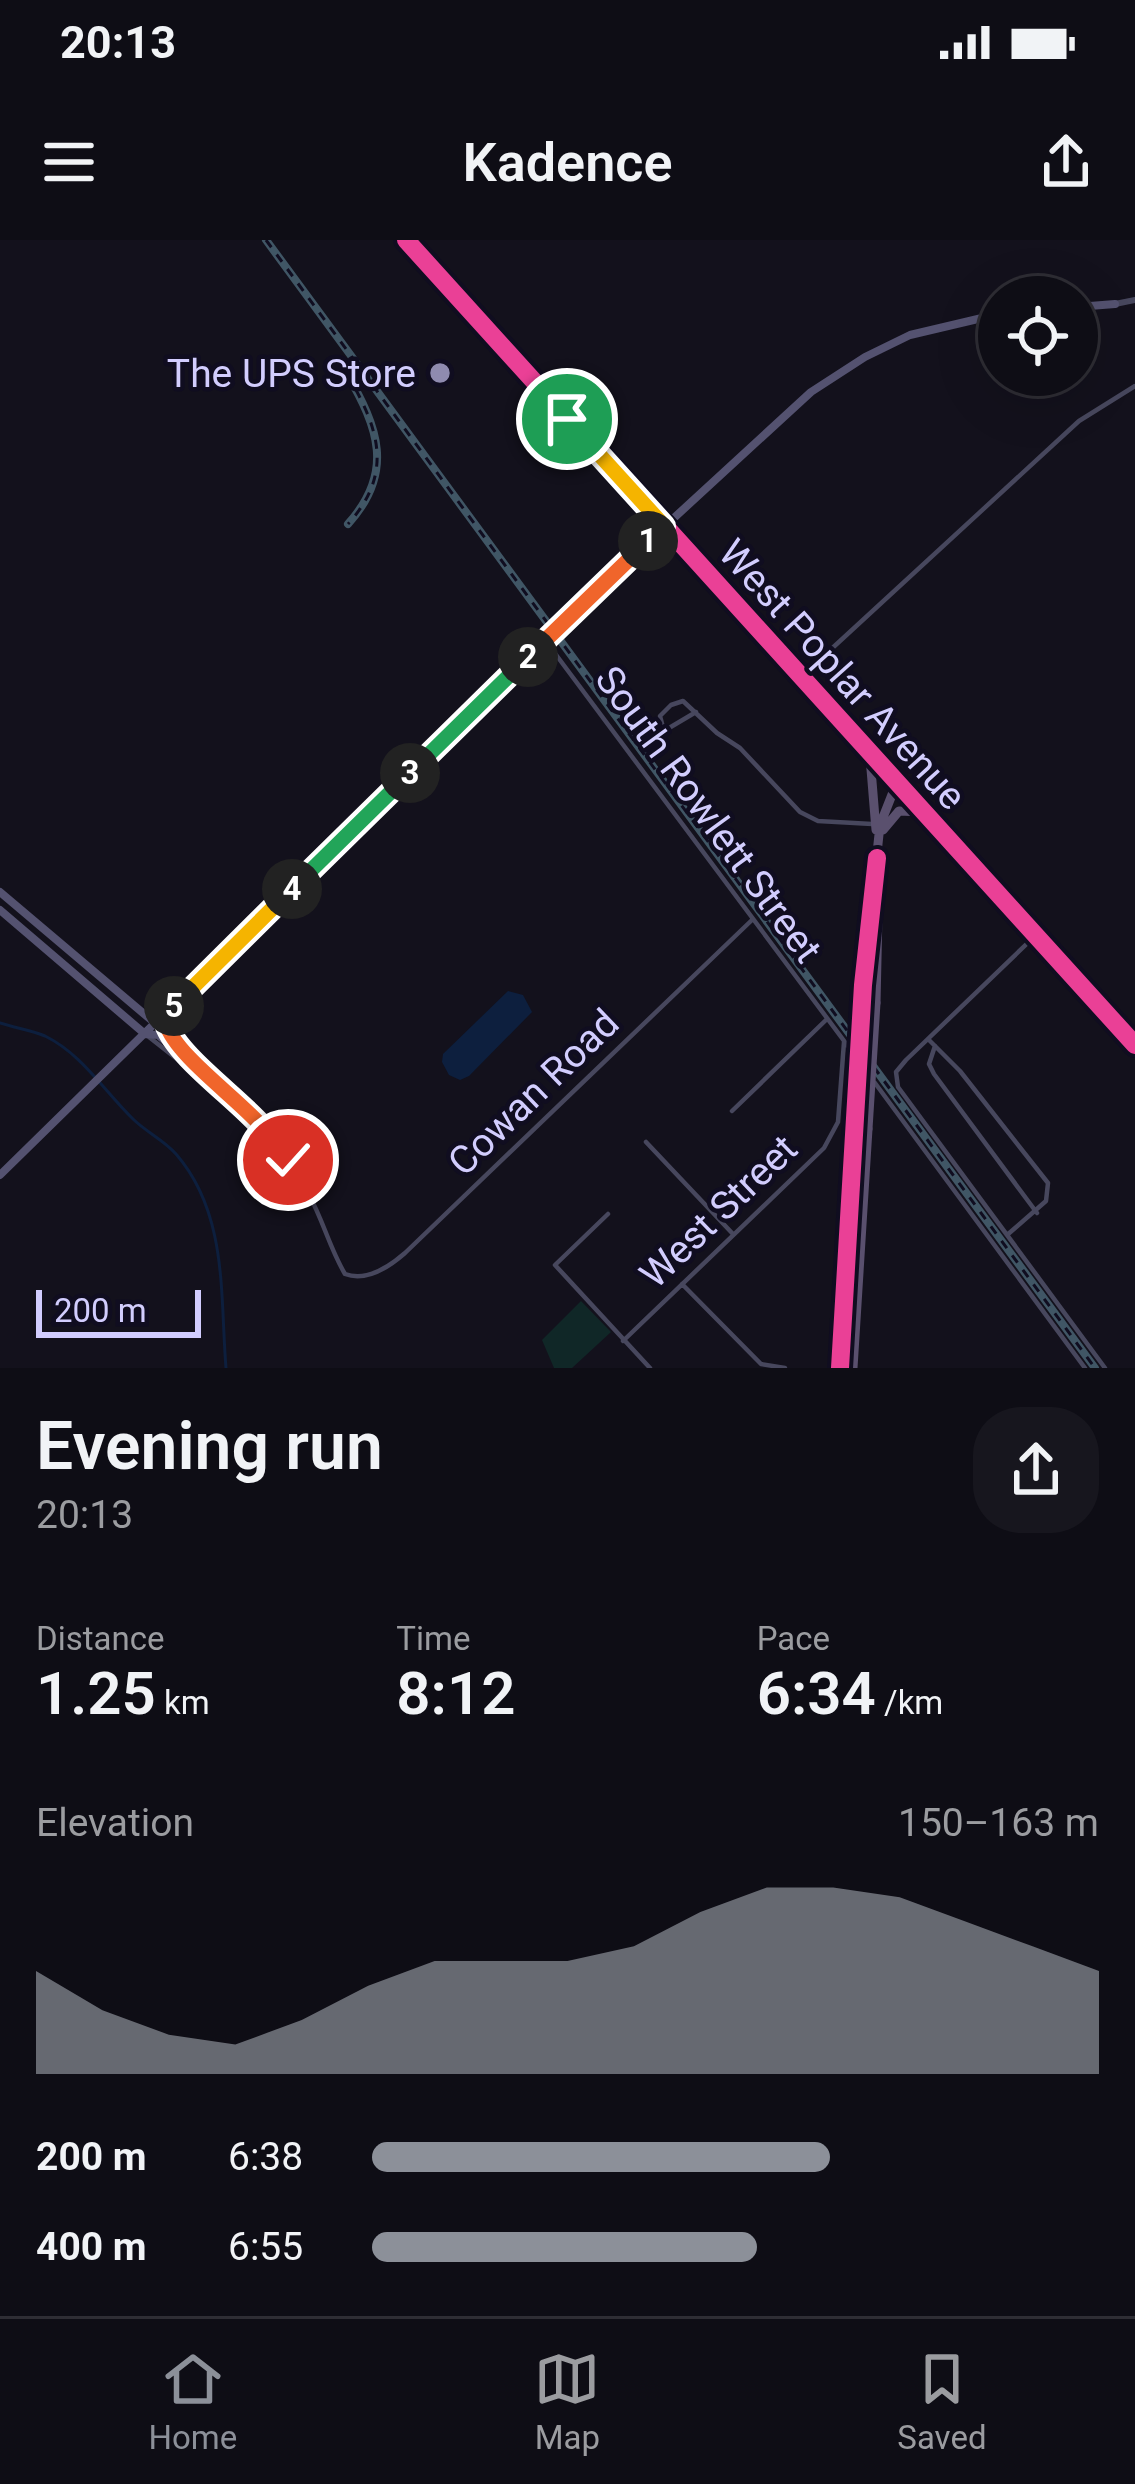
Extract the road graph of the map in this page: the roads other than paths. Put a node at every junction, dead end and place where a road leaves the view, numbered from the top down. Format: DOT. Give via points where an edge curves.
graph roads {
  1 [pos="406,240"];
  2 [pos="1135,300"];
  3 [pos="1114,304"];
  4 [pos="1098,305"];
  5 [pos="978,319"];
  6 [pos="1135,386"];
  7 [pos="664,526"];
  8 [pos="545,640"];
  9 [pos="802,676"];
  10 [pos="696,712"];
  11 [pos="866,748"];
  12 [pos="897,782"];
  13 [pos="925,813"];
  14 [pos="880,825"];
  15 [pos="878,859"];
  16 [pos="0,892"];
  17 [pos="0,910"];
  18 [pos="753,919"];
  19 [pos="46,932"];
  20 [pos="1036,935"];
  21 [pos="33,938"];
  22 [pos="71,971"];
  23 [pos="168,1011"];
  24 [pos="827,1019"];
  25 [pos="156,1024"];
  26 [pos="145,1034"];
  27 [pos="927,1038"];
  28 [pos="844,1042"];
  29 [pos="176,1044"];
  30 [pos="1135,1045"];
  31 [pos="934,1046"];
  32 [pos="124,1054"];
  33 [pos="213,1078"];
  34 [pos="732,1111"];
  35 [pos="259,1124"];
  36 [pos="646,1142"];
  37 [pos="0,1175"];
  38 [pos="1037,1213"];
  39 [pos="608,1214"];
  40 [pos="733,1233"];
  41 [pos="1007,1234"];
  42 [pos="681,1283"];
  43 [pos="851,1295"];
  44 [pos="623,1341"];
  45 [pos="645,1366"];
  46 [pos="785,1368"];
  47 [pos="840,1368"];
  48 [pos="853,1368"];
  49 [pos="1085,1368"];
  50 [pos="1105,1368"];
  1 -- 7 [label="main road, West Poplar Avenue"];
  2 -- 3 [label="street"];
  3 -- 4 [label="main road"];
  5 -- 7 [label="main road" via="910,335 811,392"];
  6 -- 9 [label="street" via="1078,421"];
  7 -- 8 [label="main road"];
  7 -- 9 [label="main road, West Poplar Avenue"];
  8 -- 18 [label="street, South Rowlett Street"];
  8 -- 23 [label="main road"];
  9 -- 11 [label="main road, West Poplar Avenue"];
  10 -- 10 [label="street" via="672,729 660,725 670,705 683,701"];
  10 -- 14 [label="street" via="800,812"];
  11 -- 12 [label="main road, West Poplar Avenue"];
  11 -- 14 [label="main road"];
  12 -- 13 [label="main road, West Poplar Avenue"];
  12 -- 14 [label="main road"];
  13 -- 14 [label="main road" via="903,810"];
  13 -- 20 [label="main road, West Poplar Avenue"];
  14 -- 15 [label="main road"];
  15 -- 43 [label="main road, bridge" via="863,985"];
  15 -- 43 [label="main road, bridge" via="876,1003"];
  16 -- 19 [label="main road"];
  17 -- 21 [label="main road"];
  18 -- 24 [label="street, South Rowlett Street"];
  18 -- 35 [label="street, Cowan Road" via="397,1260 360,1277 342,1269 310,1195"];
  19 -- 21 [label="main road"];
  19 -- 25 [label="main road"];
  20 -- 27 [label="street"];
  20 -- 30 [label="main road, West Poplar Avenue"];
  21 -- 22 [label="main road"];
  22 -- 25 [label="main road" via="142,1025"];
  22 -- 26 [label="main road"];
  22 -- 32 [label="main road" via="125,1022"];
  23 -- 25 [label="main road"];
  23 -- 29 [label="main road"];
  24 -- 28 [label="street, South Rowlett Street"];
  24 -- 34 [label="street"];
  25 -- 26 [label="main road"];
  25 -- 29 [label="street"];
  26 -- 32 [label="main road"];
  26 -- 33 [label="main road" via="158,1035"];
  26 -- 35 [label="street"];
  27 -- 31 [label="street"];
  27 -- 41 [label="street" via="896,1072 898,1087"];
  28 -- 40 [label="street, West Street" via="833,1136"];
  28 -- 49 [label="street, South Rowlett Street"];
  29 -- 33 [label="street"];
  31 -- 38 [label="street" via="934,1074"];
  31 -- 38 [label="street" via="1048,1183"];
  32 -- 37 [label="main road"];
  33 -- 35 [label="street"];
  36 -- 40 [label="street"];
  38 -- 41 [label="street"];
  39 -- 44 [label="street" via="555,1265"];
  40 -- 42 [label="street, West Street"];
  41 -- 50 [label="street"];
  42 -- 44 [label="street, West Street"];
  42 -- 46 [label="street" via="761,1364"];
  43 -- 47 [label="main road"];
  43 -- 48 [label="main road"];
  44 -- 45 [label="street"];
}
